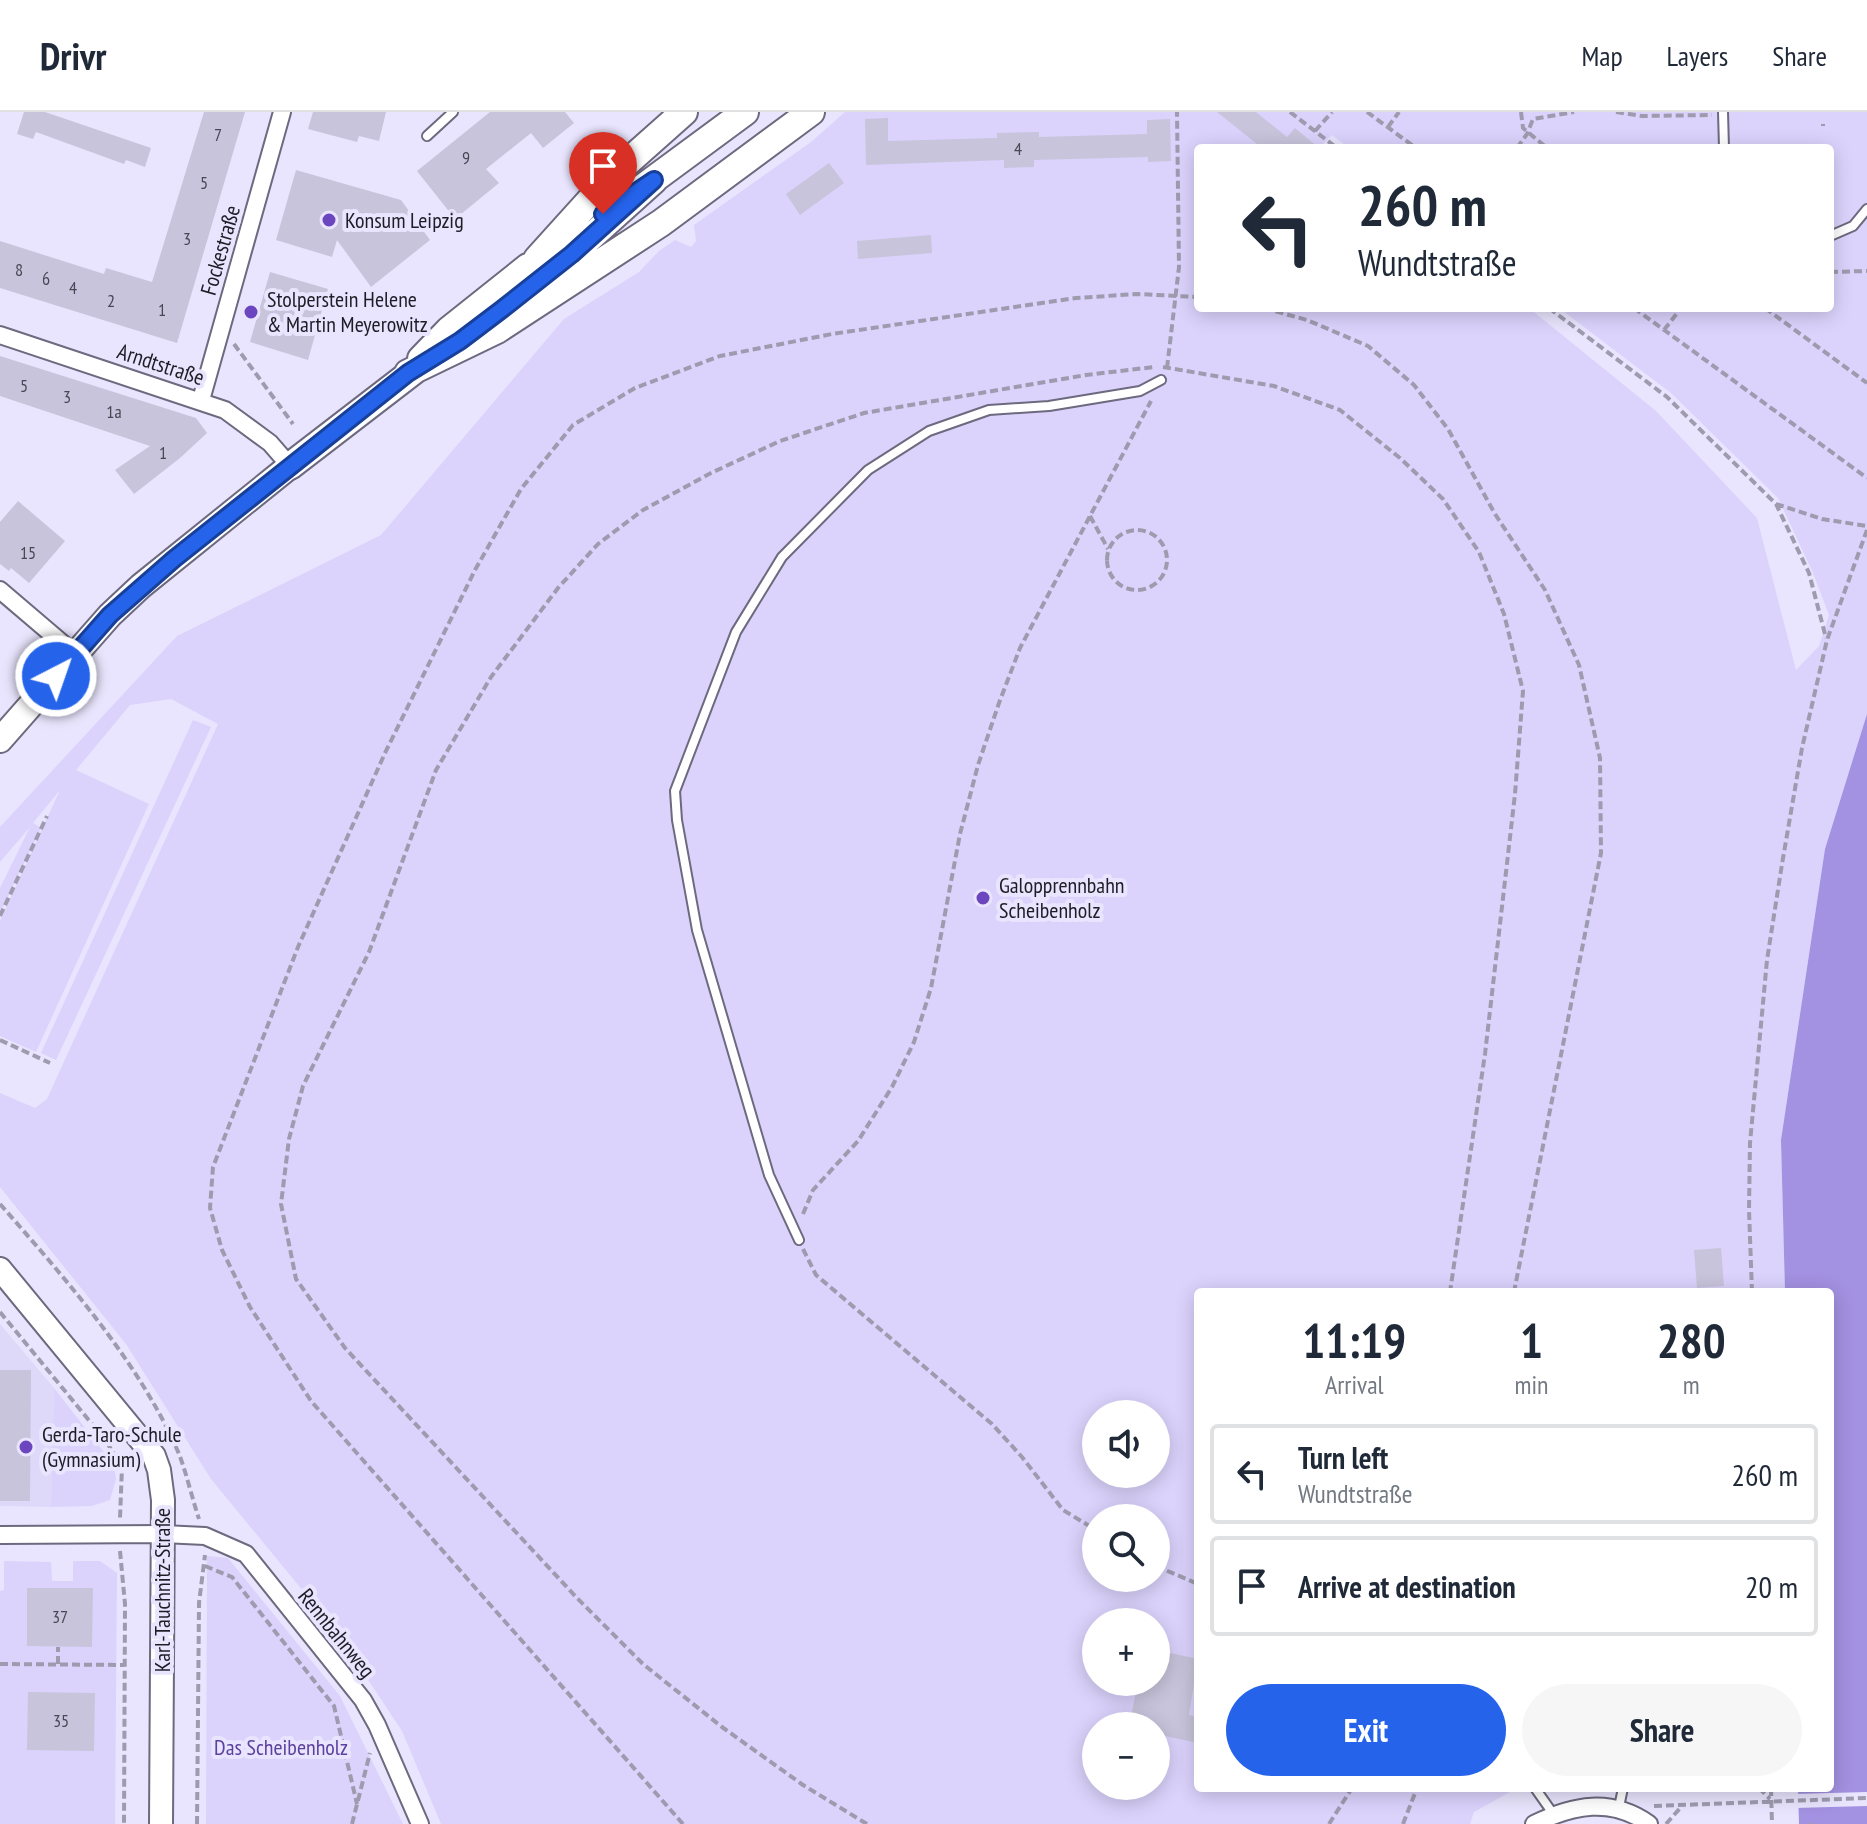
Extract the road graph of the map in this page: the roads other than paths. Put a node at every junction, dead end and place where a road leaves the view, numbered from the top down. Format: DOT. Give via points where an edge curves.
graph roads {
  1 [pos="282,112"];
  2 [pos="453,112"];
  3 [pos="684,112"];
  4 [pos="745,112"];
  5 [pos="811,112"];
  6 [pos="1723,114"];
  7 [pos="427,136"];
  8 [pos="1724,144"];
  9 [pos="654,180"];
  10 [pos="1867,209"];
  11 [pos="1834,234"];
  12 [pos="537,259"];
  13 [pos="0,335"];
  14 [pos="408,373"];
  15 [pos="1161,380"];
  16 [pos="201,400"];
  17 [pos="290,466"];
  18 [pos="0,590"];
  19 [pos="75,654"];
  20 [pos="0,740"];
  21 [pos="799,1240"];
  22 [pos="0,1269"];
  23 [pos="163,1534"];
  24 [pos="0,1535"];
  25 [pos="1538,1792"];
  26 [pos="1622,1792"];
  27 [pos="1619,1807"];
  28 [pos="1554,1815"];
  29 [pos="161,1824"];
  30 [pos="420,1824"];
  31 [pos="1534,1824"];
  32 [pos="1649,1824"];
  1 -- 16 [label="street, Fockestraße"];
  2 -- 7 [label="lane"];
  3 -- 12 [label="highway" via="612,176"];
  4 -- 9 [label="highway"];
  5 -- 14 [label="highway" via="661,223 497,330"];
  6 -- 8 [label="lane"];
  9 -- 12 [label="highway"];
  9 -- 14 [label="highway" via="513,301"];
  10 -- 11 [label="lane" via="1853,226"];
  12 -- 14 [label="highway" via="449,330"];
  13 -- 16 [label="street, Arndtstraße"];
  14 -- 17 [label="highway"];
  15 -- 21 [label="lane" via="1140,391 989,410 929,431 868,470 782,557 736,632 675,791 677,820 697,930 769,1175"];
  16 -- 17 [label="street, Arndtstraße" via="225,410"];
  17 -- 19 [label="main road" via="141,586"];
  18 -- 19 [label="street"];
  19 -- 20 [label="main road"];
  22 -- 23 [label="main road, Karl-Tauchnitz-Straße" via="154,1456"];
  23 -- 24 [label="street, Rennbahnweg"];
  23 -- 29 [label="main road, Karl-Tauchnitz-Straße"];
  23 -- 30 [label="street, Rennbahnweg" via="205,1536 246,1554 363,1700"];
  25 -- 28 [label="lane"];
  26 -- 27 [label="lane"];
  27 -- 28 [label="street" via="1586,1807"];
  27 -- 32 [label="street"];
  28 -- 31 [label="street"];
}
